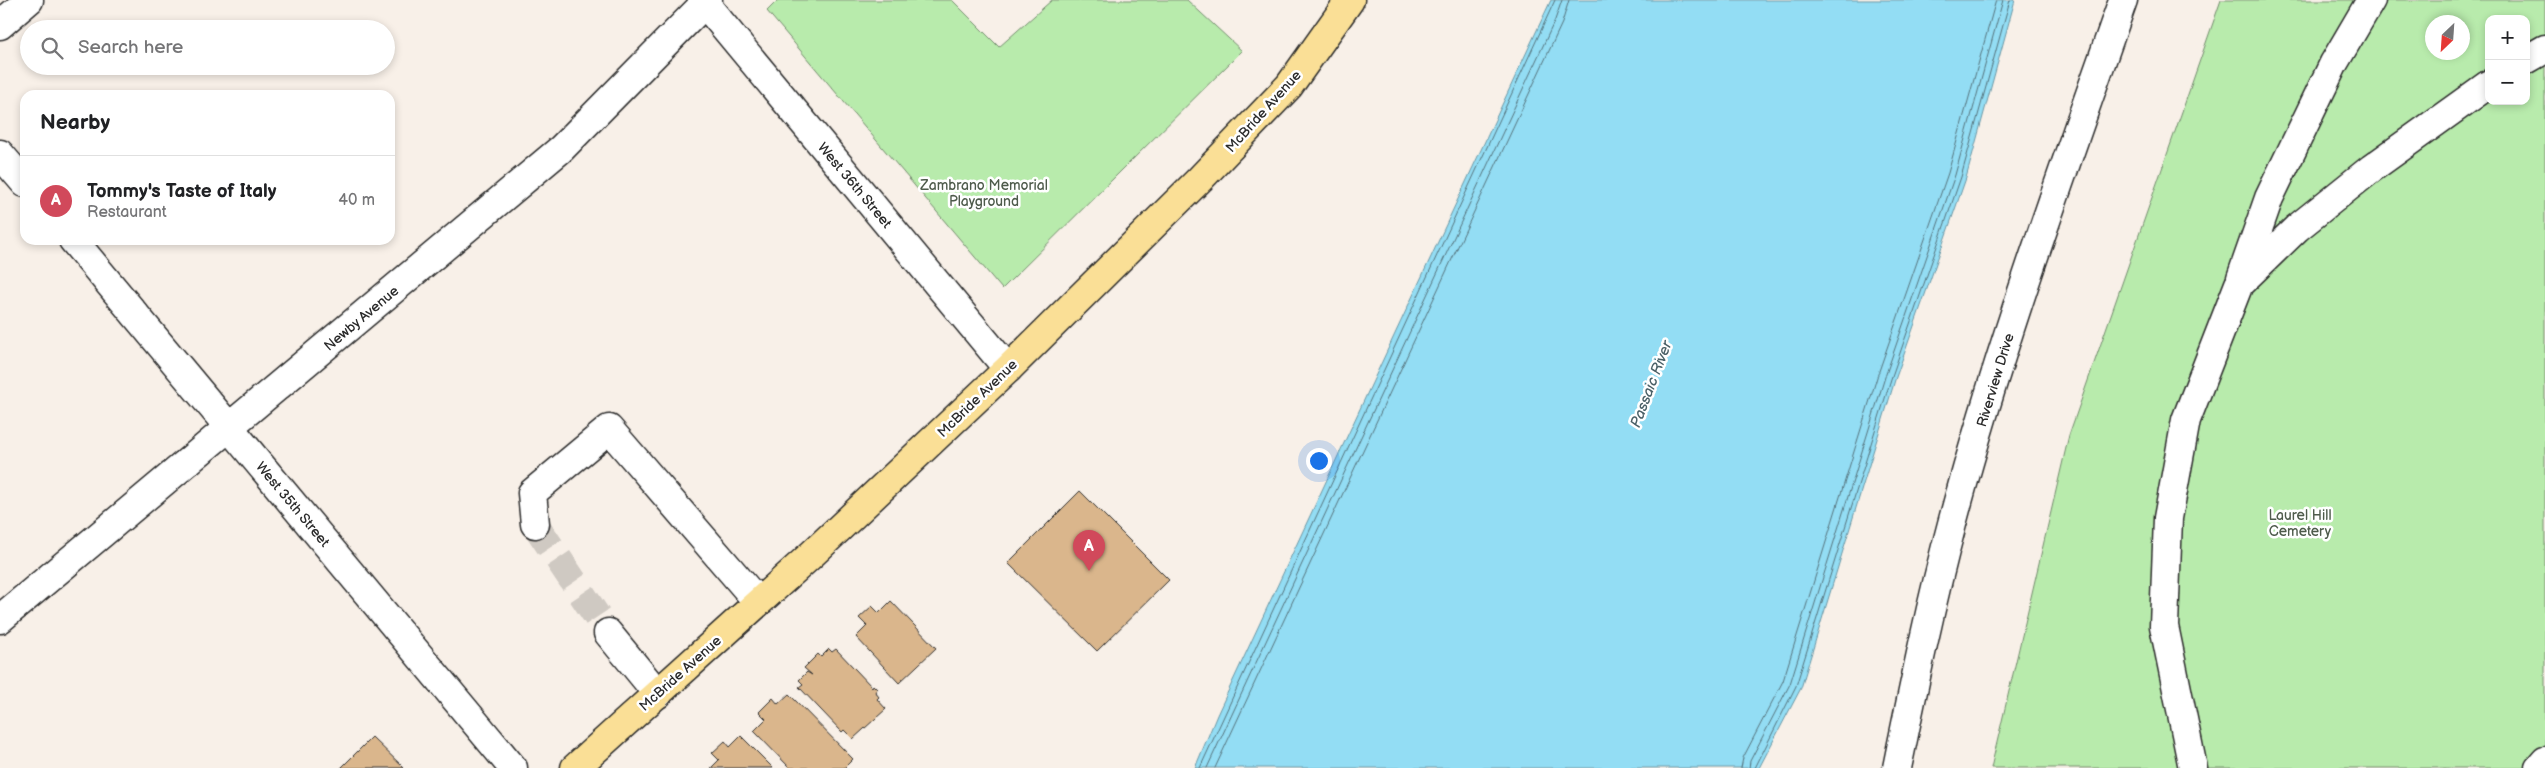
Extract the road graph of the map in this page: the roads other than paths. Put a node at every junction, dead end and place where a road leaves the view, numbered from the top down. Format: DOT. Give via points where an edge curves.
graph roads {
  1 [pos="29,0"];
  2 [pos="1350,0"];
  3 [pos="2123,0"];
  4 [pos="2371,0"];
  5 [pos="705,1"];
  6 [pos="0,25"];
  7 [pos="2545,49"];
  8 [pos="2530,58"];
  9 [pos="2485,87"];
  10 [pos="0,154"];
  11 [pos="20,177"];
  12 [pos="76,245"];
  13 [pos="2239,284"];
  14 [pos="1008,369"];
  15 [pos="230,428"];
  16 [pos="535,524"];
  17 [pos="758,602"];
  18 [pos="0,619"];
  19 [pos="608,633"];
  20 [pos="658,694"];
  21 [pos="2545,761"];
  22 [pos="513,768"];
  23 [pos="575,768"];
  24 [pos="1897,768"];
  25 [pos="2193,768"];
  26 [pos="2540,768"];
  1 -- 6 [label="street"];
  2 -- 14 [label="main road, McBride Avenue" via="1289,86"];
  3 -- 24 [label="street, Riverview Drive" via="2009,333 1953,518 1930,609"];
  4 -- 13 [label="street" via="2334,64 2269,198"];
  5 -- 14 [label="street, West 36th Street"];
  5 -- 15 [label="street, Newby Avenue" via="561,149"];
  7 -- 8 [label="street"];
  9 -- 13 [label="street" via="2372,168 2297,228"];
  10 -- 11 [label="street"];
  12 -- 15 [label="street, West 35th Street"];
  13 -- 25 [label="street" via="2186,420 2168,518 2164,626"];
  14 -- 17 [label="main road, McBride Avenue"];
  15 -- 18 [label="street, Newby Avenue"];
  15 -- 22 [label="street, West 35th Street"];
  16 -- 17 [label="street" via="532,493 609,429"];
  17 -- 20 [label="main road, McBride Avenue"];
  19 -- 20 [label="street"];
  20 -- 23 [label="main road, McBride Avenue"];
  21 -- 26 [label="street"];
}
